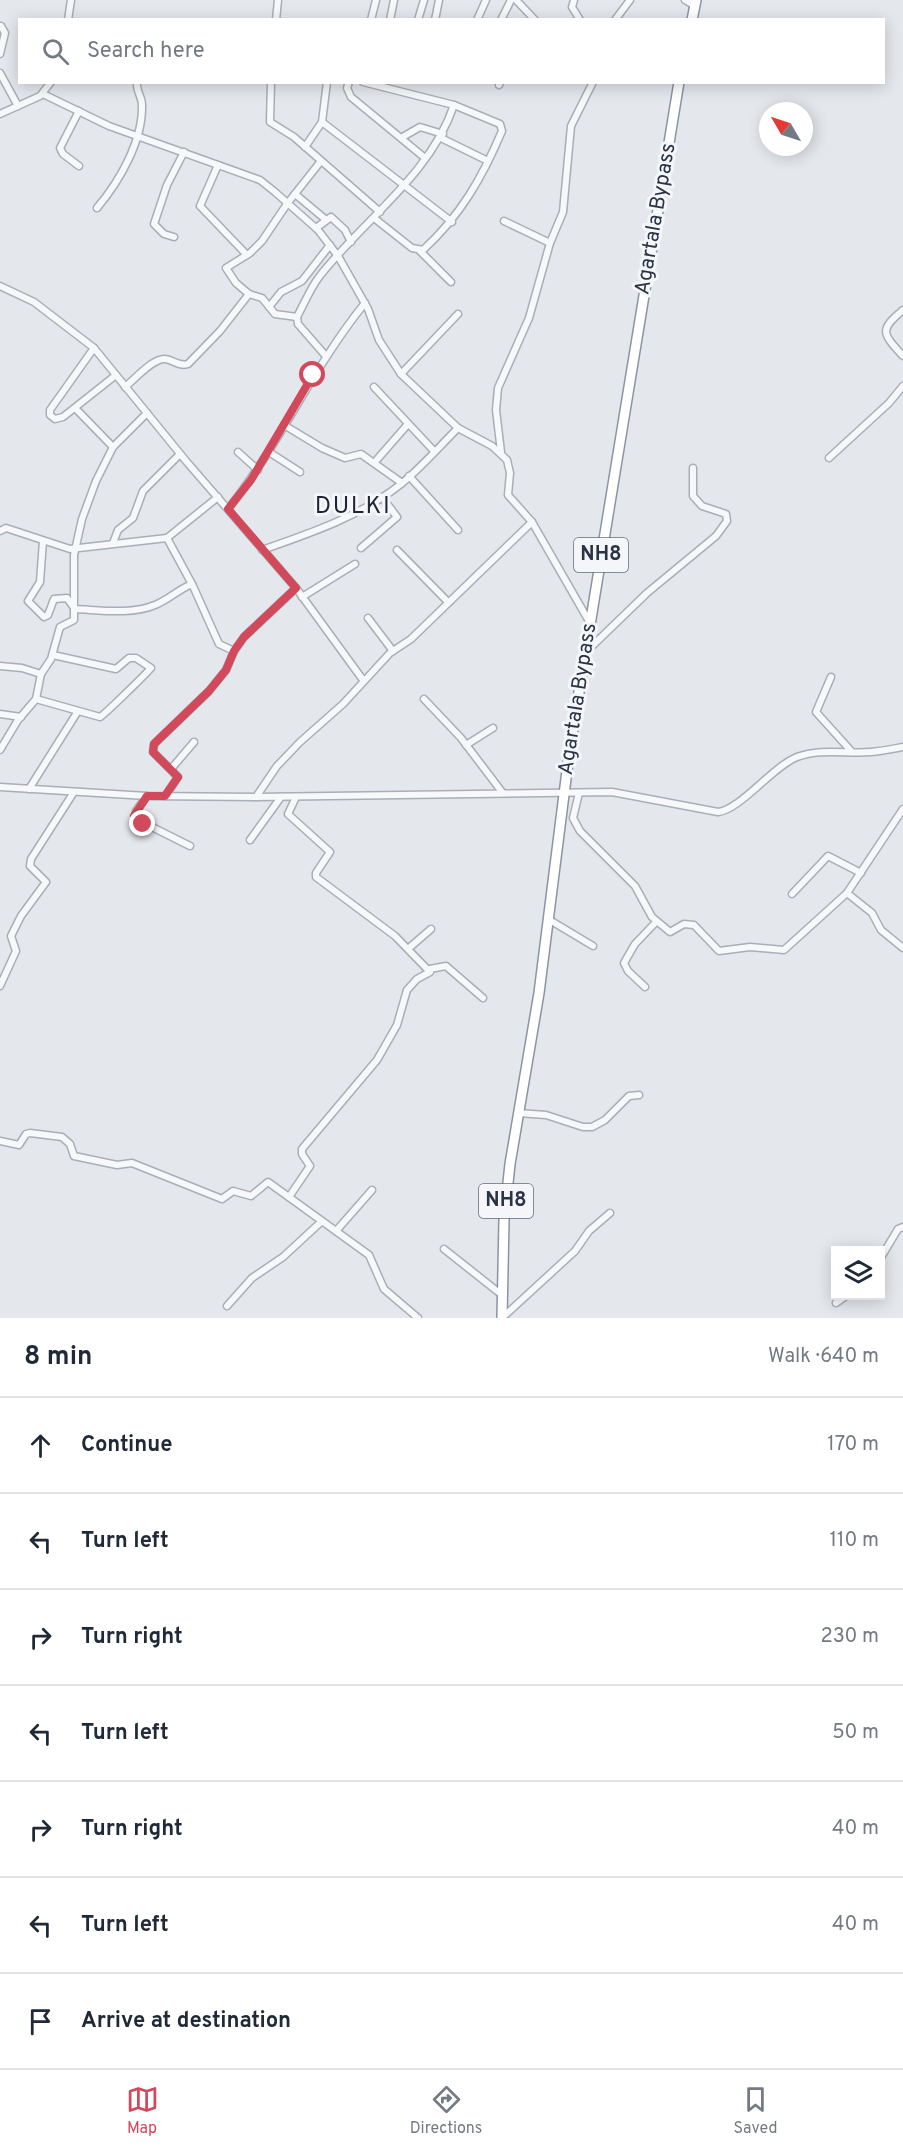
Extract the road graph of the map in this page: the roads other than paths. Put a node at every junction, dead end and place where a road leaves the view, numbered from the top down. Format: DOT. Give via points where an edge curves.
graph roads {
  1 [pos="71,0"];
  2 [pos="278,0"];
  3 [pos="376,0"];
  4 [pos="394,0"];
  5 [pos="424,0"];
  6 [pos="439,0"];
  7 [pos="486,0"];
  8 [pos="511,0"];
  9 [pos="516,0"];
  10 [pos="574,0"];
  11 [pos="630,0"];
  12 [pos="685,0"];
  13 [pos="696,3"];
  14 [pos="68,18"];
  15 [pos="276,18"];
  16 [pos="371,18"];
  17 [pos="390,18"];
  18 [pos="419,18"];
  19 [pos="435,18"];
  20 [pos="478,18"];
  21 [pos="502,18"];
  22 [pos="533,18"];
  23 [pos="579,18"];
  24 [pos="616,18"];
  25 [pos="692,18"];
  26 [pos="1,26"];
  27 [pos="0,54"];
  28 [pos="0,73"];
  29 [pos="50,84"];
  30 [pos="137,84"];
  31 [pos="271,84"];
  32 [pos="327,84"];
  33 [pos="348,84"];
  34 [pos="371,84"];
  35 [pos="592,84"];
  36 [pos="679,84"];
  37 [pos="43,94"];
  38 [pos="454,105"];
  39 [pos="18,106"];
  40 [pos="79,111"];
  41 [pos="0,114"];
  42 [pos="322,122"];
  43 [pos="136,134"];
  44 [pos="442,136"];
  45 [pos="401,138"];
  46 [pos="305,147"];
  47 [pos="184,152"];
  48 [pos="425,158"];
  49 [pos="321,161"];
  50 [pos="488,161"];
  51 [pos="218,165"];
  52 [pos="79,166"];
  53 [pos="404,185"];
  54 [pos="295,194"];
  55 [pos="287,204"];
  56 [pos="97,208"];
  57 [pos="380,212"];
  58 [pos="374,218"];
  59 [pos="325,219"];
  60 [pos="504,221"];
  61 [pos="452,222"];
  62 [pos="316,228"];
  63 [pos="174,237"];
  64 [pos="351,242"];
  65 [pos="550,243"];
  66 [pos="330,245"];
  67 [pos="420,251"];
  68 [pos="247,255"];
  69 [pos="338,256"];
  70 [pos="451,282"];
  71 [pos="0,285"];
  72 [pos="249,294"];
  73 [pos="365,303"];
  74 [pos="269,307"];
  75 [pos="903,310"];
  76 [pos="458,314"];
  77 [pos="297,317"];
  78 [pos="94,348"];
  79 [pos="325,355"];
  80 [pos="903,356"];
  81 [pos="400,374"];
  82 [pos="116,375"];
  83 [pos="903,386"];
  84 [pos="125,387"];
  85 [pos="374,387"];
  86 [pos="76,409"];
  87 [pos="147,413"];
  88 [pos="408,424"];
  89 [pos="284,425"];
  90 [pos="458,428"];
  91 [pos="113,447"];
  92 [pos="238,452"];
  93 [pos="269,452"];
  94 [pos="434,452"];
  95 [pos="501,452"];
  96 [pos="180,454"];
  97 [pos="829,458"];
  98 [pos="374,462"];
  99 [pos="693,468"];
  100 [pos="258,470"];
  101 [pos="300,472"];
  102 [pos="409,476"];
  103 [pos="402,483"];
  104 [pos="218,497"];
  105 [pos="382,497"];
  106 [pos="228,509"];
  107 [pos="532,522"];
  108 [pos="2,528"];
  109 [pos="458,530"];
  110 [pos="167,538"];
  111 [pos="43,541"];
  112 [pos="113,543"];
  113 [pos="361,548"];
  114 [pos="74,549"];
  115 [pos="262,550"];
  116 [pos="397,550"];
  117 [pos="356,564"];
  118 [pos="192,584"];
  119 [pos="296,588"];
  120 [pos="302,597"];
  121 [pos="448,602"];
  122 [pos="75,609"];
  123 [pos="368,618"];
  124 [pos="590,624"];
  125 [pos="234,651"];
  126 [pos="393,651"];
  127 [pos="586,652"];
  128 [pos="53,655"];
  129 [pos="0,666"];
  130 [pos="41,674"];
  131 [pos="831,677"];
  132 [pos="363,680"];
  133 [pos="36,699"];
  134 [pos="424,699"];
  135 [pos="78,711"];
  136 [pos="0,714"];
  137 [pos="21,717"];
  138 [pos="493,728"];
  139 [pos="194,742"];
  140 [pos="466,745"];
  141 [pos="903,747"];
  142 [pos="0,750"];
  143 [pos="852,752"];
  144 [pos="171,769"];
  145 [pos="0,787"];
  146 [pos="28,789"];
  147 [pos="74,792"];
  148 [pos="502,792"];
  149 [pos="579,793"];
  150 [pos="563,795"];
  151 [pos="147,796"];
  152 [pos="165,796"];
  153 [pos="256,797"];
  154 [pos="281,797"];
  155 [pos="296,797"];
  156 [pos="903,809"];
  157 [pos="249,840"];
  158 [pos="190,846"];
  159 [pos="861,873"];
  160 [pos="847,893"];
  161 [pos="792,894"];
  162 [pos="548,919"];
  163 [pos="656,922"];
  164 [pos="431,929"];
  165 [pos="592,946"];
  166 [pos="409,948"];
  167 [pos="903,948"];
  168 [pos="430,969"];
  169 [pos="0,986"];
  170 [pos="645,987"];
  171 [pos="483,998"];
  172 [pos="639,1095"];
  173 [pos="518,1113"];
  174 [pos="0,1141"];
  175 [pos="372,1190"];
  176 [pos="290,1197"];
  177 [pos="610,1213"];
  178 [pos="322,1221"];
  179 [pos="903,1227"];
  180 [pos="336,1231"];
  181 [pos="444,1249"];
  182 [pos="885,1251"];
  183 [pos="502,1295"];
  184 [pos="840,1300"];
  185 [pos="836,1303"];
  186 [pos="227,1306"];
  187 [pos="418,1318"];
  188 [pos="502,1318"];
  1 -- 14 [label="street"];
  2 -- 15 [label="street"];
  3 -- 16 [label="street"];
  4 -- 17 [label="street"];
  5 -- 18 [label="street"];
  6 -- 19 [label="street"];
  7 -- 20 [label="street"];
  8 -- 21 [label="street"];
  9 -- 22 [label="street"];
  10 -- 23 [label="street" via="572,7"];
  11 -- 24 [label="street"];
  12 -- 13 [label="street"];
  13 -- 25 [label="highway"];
  26 -- 27 [label="street" via="5,33"];
  28 -- 39 [label="street"];
  29 -- 37 [label="street"];
  30 -- 43 [label="street" via="142,108"];
  31 -- 46 [label="street" via="270,122"];
  32 -- 42 [label="street"];
  33 -- 45 [label="street" via="351,97"];
  34 -- 38 [label="street"];
  35 -- 65 [label="street" via="572,122 563,212"];
  36 -- 124 [label="highway, Agartala Bypass / NH8"];
  37 -- 39 [label="street"];
  37 -- 40 [label="street"];
  38 -- 44 [label="street"];
  38 -- 50 [label="street" via="500,124 502,131"];
  39 -- 41 [label="street"];
  40 -- 43 [label="street"];
  40 -- 52 [label="street" via="60,148"];
  42 -- 46 [label="street"];
  42 -- 53 [label="street"];
  43 -- 47 [label="street"];
  43 -- 56 [label="street" via="128,164"];
  44 -- 45 [label="street" via="420,127"];
  44 -- 48 [label="street"];
  44 -- 50 [label="street"];
  45 -- 48 [label="street"];
  46 -- 49 [label="street"];
  47 -- 51 [label="street"];
  47 -- 63 [label="street" via="154,224"];
  48 -- 53 [label="street"];
  49 -- 54 [label="street"];
  49 -- 57 [label="street"];
  50 -- 61 [label="street"];
  51 -- 55 [label="street" via="260,180"];
  51 -- 68 [label="street" via="200,206"];
  53 -- 57 [label="street"];
  53 -- 61 [label="street"];
  54 -- 55 [label="street"];
  54 -- 59 [label="street"];
  55 -- 62 [label="street"];
  55 -- 68 [label="street" via="262,241"];
  57 -- 58 [label="street"];
  58 -- 64 [label="street"];
  58 -- 67 [label="street" via="402,242"];
  59 -- 62 [label="street"];
  59 -- 64 [label="street" via="334,219"];
  60 -- 65 [label="street"];
  61 -- 67 [label="street"];
  62 -- 66 [label="street"];
  64 -- 69 [label="street"];
  65 -- 95 [label="street" via="529,318 498,388 496,419"];
  66 -- 69 [label="street"];
  66 -- 74 [label="street" via="302,280 281,292"];
  67 -- 70 [label="street"];
  68 -- 72 [label="street" via="226,268 236,284"];
  69 -- 73 [label="street"];
  69 -- 77 [label="street" via="318,278"];
  71 -- 78 [label="street" via="34,302"];
  72 -- 74 [label="street" via="262,298"];
  72 -- 84 [label="street" via="220,332 188,364 159,359"];
  73 -- 79 [label="street"];
  73 -- 81 [label="street" via="379,339"];
  74 -- 77 [label="street" via="275,314"];
  75 -- 80 [label="street" via="884,329"];
  76 -- 81 [label="street"];
  77 -- 79 [label="street" via="298,324"];
  78 -- 82 [label="street"];
  78 -- 86 [label="street" via="50,413 52,418 59,419"];
  79 -- 89 [label="street"];
  81 -- 90 [label="street"];
  82 -- 84 [label="street"];
  82 -- 86 [label="street"];
  83 -- 97 [label="street" via="884,409"];
  84 -- 87 [label="street"];
  85 -- 88 [label="street"];
  86 -- 91 [label="street"];
  87 -- 91 [label="street"];
  87 -- 96 [label="street"];
  88 -- 94 [label="street"];
  88 -- 98 [label="street"];
  89 -- 93 [label="street"];
  89 -- 98 [label="street" via="345,458 361,454"];
  90 -- 94 [label="street"];
  90 -- 95 [label="street"];
  91 -- 114 [label="street" via="94,487"];
  92 -- 100 [label="street"];
  93 -- 100 [label="street"];
  93 -- 101 [label="street"];
  94 -- 102 [label="street"];
  95 -- 107 [label="street" via="510,468 508,495"];
  96 -- 104 [label="street"];
  96 -- 112 [label="street" via="144,491 133,518 118,530"];
  98 -- 103 [label="street"];
  99 -- 127 [label="street" via="693,496 702,506 726,514 727,521 716,536 647,593"];
  100 -- 106 [label="street"];
  102 -- 103 [label="street"];
  102 -- 109 [label="street"];
  103 -- 105 [label="street"];
  104 -- 106 [label="street"];
  104 -- 110 [label="street"];
  105 -- 113 [label="street" via="397,517"];
  105 -- 115 [label="street" via="330,525"];
  106 -- 115 [label="street"];
  107 -- 121 [label="street"];
  107 -- 124 [label="street"];
  108 -- 111 [label="street"];
  110 -- 112 [label="street"];
  110 -- 118 [label="street"];
  111 -- 114 [label="street"];
  111 -- 122 [label="street" via="41,577 29,604 47,617 54,599 64,597"];
  112 -- 114 [label="street"];
  114 -- 122 [label="street"];
  115 -- 119 [label="street"];
  116 -- 121 [label="street"];
  117 -- 120 [label="street"];
  118 -- 122 [label="street" via="155,605 117,611"];
  118 -- 125 [label="street" via="219,644"];
  119 -- 120 [label="street"];
  119 -- 125 [label="street"];
  120 -- 132 [label="street"];
  121 -- 126 [label="street" via="411,639"];
  122 -- 128 [label="street" via="74,620 60,627"];
  123 -- 126 [label="street"];
  124 -- 127 [label="highway, Agartala Bypass / NH8"];
  125 -- 144 [label="street" via="226,670 209,691 154,744 153,752"];
  126 -- 132 [label="street"];
  127 -- 150 [label="highway, Agartala Bypass / NH8"];
  128 -- 130 [label="street"];
  128 -- 135 [label="street" via="116,669 132,657 150,666 104,716"];
  129 -- 130 [label="street"];
  130 -- 133 [label="street"];
  131 -- 143 [label="street" via="816,712"];
  132 -- 153 [label="street" via="293,750"];
  133 -- 135 [label="street"];
  133 -- 137 [label="street"];
  134 -- 140 [label="street"];
  135 -- 146 [label="street"];
  136 -- 137 [label="street"];
  137 -- 142 [label="street"];
  138 -- 140 [label="street"];
  139 -- 144 [label="street"];
  140 -- 148 [label="street"];
  141 -- 143 [label="street"];
  143 -- 149 [label="street" via="797,757 723,812 612,792"];
  144 -- 152 [label="street" via="178,777"];
  145 -- 146 [label="street"];
  146 -- 147 [label="street"];
  147 -- 151 [label="street"];
  147 -- 169 [label="street" via="31,859 33,870 46,882 11,936 16,951"];
  148 -- 150 [label="street"];
  148 -- 155 [label="street"];
  149 -- 150 [label="street"];
  149 -- 163 [label="street" via="573,818 580,831 635,886"];
  150 -- 162 [label="highway, Agartala Bypass / NH8"];
  151 -- 152 [label="street"];
  151 -- 158 [label="street" via="136,811 136,819"];
  152 -- 153 [label="street"];
  153 -- 154 [label="street"];
  154 -- 155 [label="street"];
  154 -- 157 [label="street"];
  155 -- 166 [label="street" via="288,814 330,852 316,878"];
  156 -- 159 [label="street"];
  159 -- 160 [label="street"];
  159 -- 161 [label="street" via="828,856"];
  160 -- 163 [label="street" via="779,951 750,947 719,951 694,925 684,924 670,932"];
  160 -- 167 [label="street" via="872,913 881,930"];
  162 -- 165 [label="street"];
  162 -- 173 [label="highway, Agartala Bypass / NH8"];
  163 -- 170 [label="street" via="635,944 624,963"];
  164 -- 166 [label="street"];
  166 -- 168 [label="street"];
  168 -- 171 [label="street" via="446,966"];
  168 -- 176 [label="street" via="407,990 397,1025 377,1060 302,1149 310,1166"];
  172 -- 173 [label="street" via="629,1096 592,1127 546,1115"];
  173 -- 183 [label="highway, Agartala Bypass / NH8" via="507,1181"];
  174 -- 176 [label="street" via="19,1145 30,1133 58,1136 68,1142 74,1156 117,1165 132,1163 217,1198 225,1198 233,1191 251,1196 268,1182"];
  175 -- 180 [label="street"];
  176 -- 178 [label="street"];
  177 -- 188 [label="street"];
  178 -- 180 [label="street"];
  178 -- 186 [label="street" via="284,1257 252,1278"];
  179 -- 182 [label="street"];
  180 -- 187 [label="street" via="369,1255 384,1289"];
  181 -- 183 [label="street"];
  183 -- 188 [label="highway, Agartala Bypass / NH8"];
  184 -- 185 [label="street"];
}
